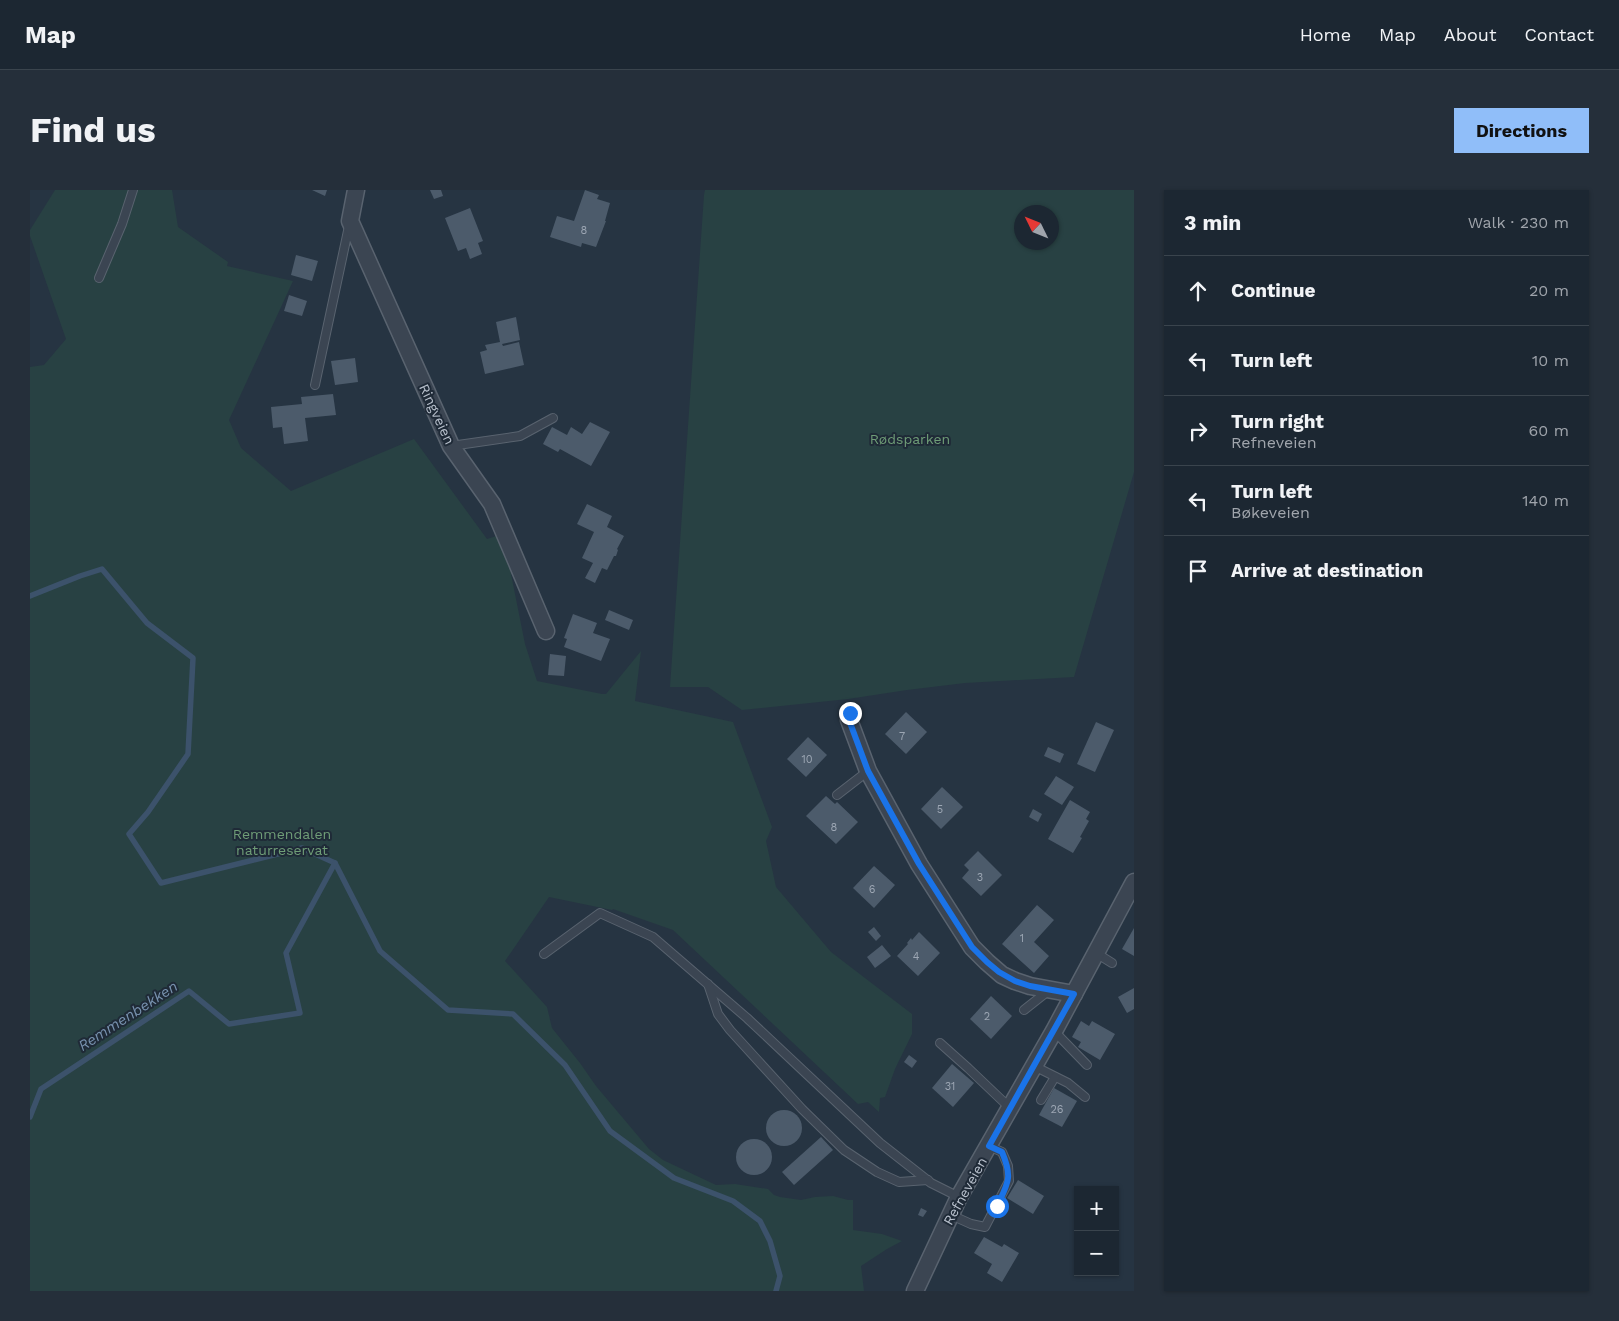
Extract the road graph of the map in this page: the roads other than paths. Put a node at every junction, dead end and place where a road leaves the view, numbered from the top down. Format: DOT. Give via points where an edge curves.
graph roads {
  1 [pos="133,190"];
  2 [pos="356,190"];
  3 [pos="350,221"];
  4 [pos="99,278"];
  5 [pos="315,385"];
  6 [pos="553,418"];
  7 [pos="451,446"];
  8 [pos="546,631"];
  9 [pos="850,713"];
  10 [pos="868,771"];
  11 [pos="836,795"];
  12 [pos="1134,882"];
  13 [pos="1096,953"];
  14 [pos="544,954"];
  15 [pos="1112,963"];
  16 [pos="707,983"];
  17 [pos="1052,989"];
  18 [pos="1074,994"];
  19 [pos="1024,1010"];
  20 [pos="1054,1031"];
  21 [pos="940,1043"];
  22 [pos="1087,1064"];
  23 [pos="1034,1066"];
  24 [pos="1055,1077"];
  25 [pos="1085,1097"];
  26 [pos="1041,1100"];
  27 [pos="1010,1108"];
  28 [pos="989,1146"];
  29 [pos="928,1180"];
  30 [pos="959,1197"];
  31 [pos="950,1215"];
  32 [pos="914,1291"];
  1 -- 4 [label="lane"];
  2 -- 3 [label="street"];
  3 -- 5 [label="lane"];
  3 -- 7 [label="street, Ringveien"];
  6 -- 7 [label="lane" via="520,436"];
  7 -- 8 [label="street, Ringveien" via="492,504"];
  9 -- 10 [label="street" via="849,720"];
  10 -- 11 [label="lane"];
  10 -- 17 [label="street" via="919,864 972,947 1002,975 1030,986"];
  12 -- 13 [label="street, Refneveien"];
  13 -- 15 [label="lane"];
  13 -- 18 [label="street, Refneveien"];
  14 -- 16 [label="lane" via="600,913 653,937"];
  16 -- 29 [label="lane" via="880,1143"];
  16 -- 29 [label="lane" via="718,1014 730,1030 844,1150 899,1182"];
  17 -- 18 [label="street"];
  17 -- 19 [label="lane"];
  18 -- 20 [label="street, Refneveien"];
  20 -- 22 [label="lane"];
  20 -- 23 [label="street, Refneveien"];
  21 -- 27 [label="lane"];
  23 -- 24 [label="lane"];
  23 -- 27 [label="street, Refneveien"];
  24 -- 25 [label="lane"];
  24 -- 26 [label="lane"];
  27 -- 28 [label="street, Refneveien"];
  28 -- 30 [label="street, Refneveien"];
  28 -- 31 [label="lane" via="1002,1152 1008,1166 1009,1181 986,1227"];
  29 -- 30 [label="lane"];
  30 -- 31 [label="street, Refneveien"];
  31 -- 32 [label="street, Refneveien"];
}
